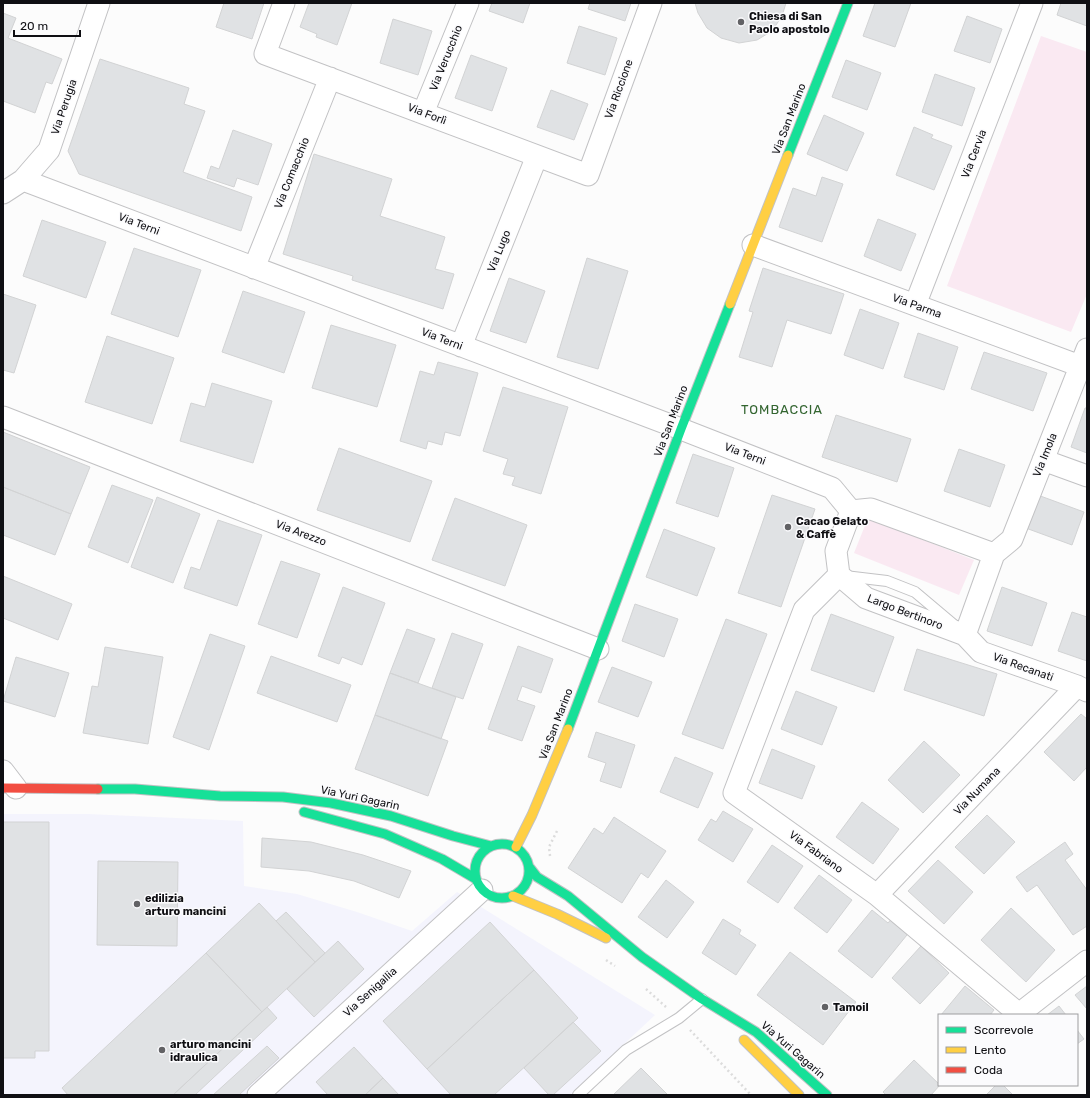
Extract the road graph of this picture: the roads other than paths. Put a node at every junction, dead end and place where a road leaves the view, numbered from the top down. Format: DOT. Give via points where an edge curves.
graph roads {
  1 [pos="98,3"];
  2 [pos="284,3"];
  3 [pos="468,3"];
  4 [pos="651,3"];
  5 [pos="848,3"];
  6 [pos="1032,3"];
  7 [pos="330,78"];
  8 [pos="423,113"];
  9 [pos="537,156"];
  10 [pos="588,175"];
  11 [pos="23,180"];
  12 [pos="3,193"];
  13 [pos="753,245"];
  14 [pos="254,268"];
  15 [pos="916,305"];
  16 [pos="461,346"];
  17 [pos="1084,358"];
  18 [pos="3,417"];
  19 [pos="680,429"];
  20 [pos="1043,460"];
  21 [pos="1087,476"];
  22 [pos="851,511"];
  23 [pos="994,554"];
  24 [pos="839,576"];
  25 [pos="966,635"];
  26 [pos="598,649"];
  27 [pos="1082,689"];
  28 [pos="3,771"];
  29 [pos="10,788"];
  30 [pos="220,796"];
  31 [pos="274,806"];
  32 [pos="297,810"];
  33 [pos="491,846"];
  34 [pos="516,847"];
  35 [pos="530,868"];
  36 [pos="479,884"];
  37 [pos="877,895"];
  38 [pos="513,896"];
  39 [pos="642,957"];
  40 [pos="1087,961"];
  41 [pos="702,999"];
  42 [pos="258,1095"];
  43 [pos="578,1095"];
  44 [pos="799,1095"];
  45 [pos="827,1095"];
  1 -- 11 [label="street, Via Perugia" via="49,150"];
  2 -- 7 [label="street, Via Forlì" via="265,54"];
  3 -- 8 [label="street, Via Verucchio"];
  4 -- 10 [label="street, Via Riccione"];
  5 -- 13 [label="main road, Via San Marino"];
  6 -- 15 [label="street, Via Cervia"];
  7 -- 8 [label="street, Via Forlì"];
  7 -- 14 [label="street, Via Comacchio"];
  8 -- 9 [label="street, Via Forlì"];
  9 -- 10 [label="street, Via Forlì"];
  9 -- 16 [label="street, Via Lugo"];
  11 -- 12 [label="street, Via Perugia"];
  11 -- 14 [label="street, Via Terni"];
  13 -- 15 [label="street, Via Parma"];
  13 -- 19 [label="main road, Via San Marino"];
  14 -- 16 [label="street, Via Terni"];
  15 -- 17 [label="street, Via Parma"];
  16 -- 19 [label="street, Via Terni"];
  17 -- 20 [label="street, Via Imola"];
  18 -- 26 [label="street, Via Arezzo"];
  19 -- 22 [label="street, Via Terni" via="832,488"];
  19 -- 26 [label="main road, Via San Marino"];
  20 -- 21 [label="street"];
  20 -- 23 [label="street, Via Imola" via="1012,539"];
  22 -- 23 [label="street" via="871,509"];
  22 -- 24 [label="street" via="836,551"];
  23 -- 25 [label="street"];
  24 -- 25 [label="street, Largo Bertinoro" via="866,598"];
  24 -- 37 [label="street, Via Fabriano" via="804,610 734,793"];
  25 -- 27 [label="street, Via Recanati" via="981,652"];
  26 -- 34 [label="main road, Via San Marino" via="562,745"];
  27 -- 37 [label="street, Via Numana"];
  28 -- 29 [label="street"];
  29 -- 30 [label="main road, Via Yuri Gagarin" via="135,790"];
  30 -- 31 [label="main road, Via Yuri Gagarin"];
  30 -- 33 [label="main road, Via Yuri Gagarin" via="331,803 391,816"];
  32 -- 36 [label="main road, Via Yuri Gagarin" via="385,834 442,859"];
  33 -- 34 [label="main road, Via Yuri Gagarin" via="503,843"];
  33 -- 36 [label="main road" via="479,856 476,863 474,871"];
  34 -- 35 [label="main road, Via Yuri Gagarin" via="527,859"];
  35 -- 38 [label="main road" via="526,884"];
  35 -- 39 [label="main road, Via Yuri Gagarin" via="537,877 568,896"];
  36 -- 38 [label="main road, Via Yuri Gagarin" via="492,896"];
  36 -- 42 [label="street, Via Senigallia"];
  37 -- 40 [label="street, Via Fabriano" via="1019,1014"];
  38 -- 39 [label="main road, Via Yuri Gagarin" via="557,914"];
  39 -- 41 [label="main road, Via Yuri Gagarin"];
  41 -- 43 [label="lane" via="680,1018 626,1050"];
  41 -- 44 [label="main road, Via Yuri Gagarin"];
  41 -- 45 [label="main road, Via Yuri Gagarin" via="756,1032"];
}
